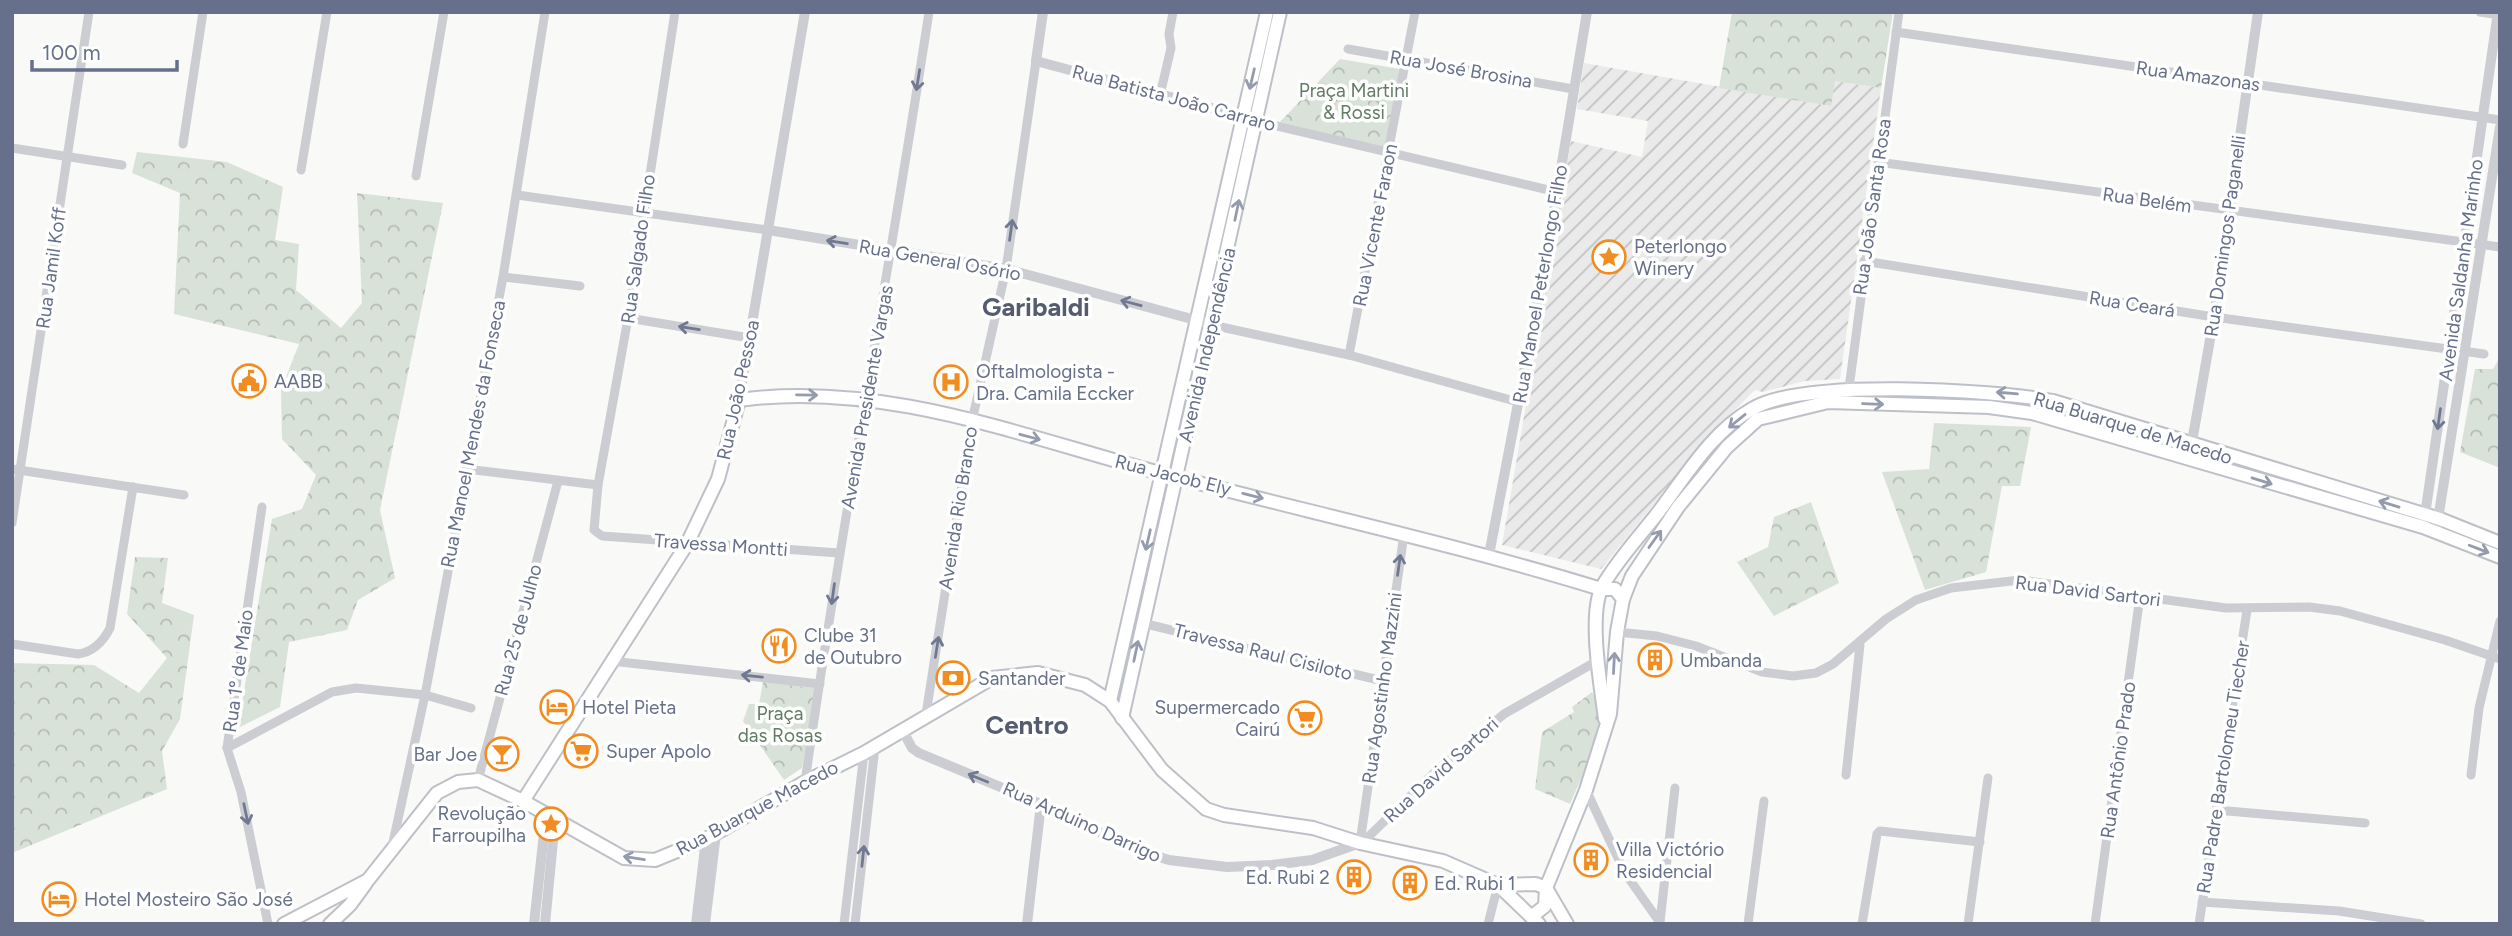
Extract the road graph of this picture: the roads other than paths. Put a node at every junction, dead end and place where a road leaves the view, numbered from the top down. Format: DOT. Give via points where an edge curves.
graph roads {
  1 [pos="89,12"];
  2 [pos="203,12"];
  3 [pos="327,12"];
  4 [pos="444,12"];
  5 [pos="545,12"];
  6 [pos="675,12"];
  7 [pos="805,12"];
  8 [pos="929,12"];
  9 [pos="1030,12"];
  10 [pos="1173,12"];
  11 [pos="1267,12"];
  12 [pos="1280,12"];
  13 [pos="1415,12"];
  14 [pos="1587,12"];
  15 [pos="1899,12"];
  16 [pos="2258,12"];
  17 [pos="2480,12"];
  18 [pos="1043,13"];
  19 [pos="2499,14"];
  20 [pos="1896,32"];
  21 [pos="1348,49"];
  22 [pos="1407,59"];
  23 [pos="1036,61"];
  24 [pos="2248,83"];
  25 [pos="1573,89"];
  26 [pos="1160,95"];
  27 [pos="2483,117"];
  28 [pos="1250,119"];
  29 [pos="2500,120"];
  30 [pos="2500,127"];
  31 [pos="183,144"];
  32 [pos="12,148"];
  33 [pos="1390,153"];
  34 [pos="67,156"];
  35 [pos="1878,162"];
  36 [pos="122,165"];
  37 [pos="301,170"];
  38 [pos="416,176"];
  39 [pos="1557,192"];
  40 [pos="517,195"];
  41 [pos="643,212"];
  42 [pos="2229,212"];
  43 [pos="768,230"];
  44 [pos="2465,242"];
  45 [pos="2483,245"];
  46 [pos="2500,247"];
  47 [pos="892,251"];
  48 [pos="1864,261"];
  49 [pos="1006,270"];
  50 [pos="503,276"];
  51 [pos="580,286"];
  52 [pos="2214,317"];
  53 [pos="628,318"];
  54 [pos="1197,320"];
  55 [pos="1212,325"];
  56 [pos="750,338"];
  57 [pos="2449,349"];
  58 [pos="2466,351"];
  59 [pos="2484,354"];
  60 [pos="1349,355"];
  61 [pos="1848,397"];
  62 [pos="739,400"];
  63 [pos="868,400"];
  64 [pos="1518,402"];
  65 [pos="972,421"];
  66 [pos="2193,446"];
  67 [pos="2189,459"];
  68 [pos="17,469"];
  69 [pos="466,469"];
  70 [pos="1170,475"];
  71 [pos="558,481"];
  72 [pos="598,485"];
  73 [pos="133,487"];
  74 [pos="184,495"];
  75 [pos="262,507"];
  76 [pos="2424,521"];
  77 [pos="12,523"];
  78 [pos="2438,526"];
  79 [pos="1404,534"];
  80 [pos="602,536"];
  81 [pos="2500,543"];
  82 [pos="687,544"];
  83 [pos="839,553"];
  84 [pos="1489,555"];
  85 [pos="2500,557"];
  86 [pos="1601,589"];
  87 [pos="2140,596"];
  88 [pos="1623,599"];
  89 [pos="2247,610"];
  90 [pos="2500,621"];
  91 [pos="1597,622"];
  92 [pos="1142,623"];
  93 [pos="1617,632"];
  94 [pos="12,644"];
  95 [pos="1860,645"];
  96 [pos="2495,657"];
  97 [pos="611,661"];
  98 [pos="1597,661"];
  99 [pos="1383,681"];
  100 [pos="820,684"];
  101 [pos="425,695"];
  102 [pos="1110,701"];
  103 [pos="471,708"];
  104 [pos="926,714"];
  105 [pos="1122,718"];
  106 [pos="1606,727"];
  107 [pos="903,730"];
  108 [pos="227,748"];
  109 [pos="869,750"];
  110 [pos="1846,775"];
  111 [pos="2471,775"];
  112 [pos="1988,778"];
  113 [pos="478,780"];
  114 [pos="805,782"];
  115 [pos="1675,788"];
  116 [pos="1586,790"];
  117 [pos="523,801"];
  118 [pos="1764,801"];
  119 [pos="1041,804"];
  120 [pos="2216,810"];
  121 [pos="550,818"];
  122 [pos="2365,822"];
  123 [pos="711,837"];
  124 [pos="1361,842"];
  125 [pos="1980,842"];
  126 [pos="391,853"];
  127 [pos="368,880"];
  128 [pos="1497,884"];
  129 [pos="1546,888"];
  130 [pos="2202,902"];
  131 [pos="1532,917"];
  132 [pos="844,921"];
  133 [pos="855,922"];
  134 [pos="1660,923"];
  135 [pos="268,924"];
  136 [pos="284,924"];
  137 [pos="330,924"];
  138 [pos="534,924"];
  139 [pos="545,924"];
  140 [pos="696,924"];
  141 [pos="705,924"];
  142 [pos="1027,924"];
  143 [pos="1488,924"];
  144 [pos="1567,924"];
  145 [pos="1748,924"];
  146 [pos="1862,924"];
  147 [pos="1968,924"];
  148 [pos="2095,924"];
  149 [pos="2199,924"];
  150 [pos="2421,924"];
  1 -- 34 [label="street, Rua Jamil Koff"];
  2 -- 31 [label="street"];
  3 -- 37 [label="street"];
  4 -- 38 [label="street"];
  5 -- 40 [label="street, Rua Manoel Mendes da Fonseca"];
  6 -- 41 [label="street, Rua Salgado Filho"];
  7 -- 43 [label="street, Rua João Pessoa"];
  8 -- 47 [label="street, Avenida Presidente Vargas, one-way"];
  9 -- 18 [label="street"];
  10 -- 26 [label="street" via="1168,34 1171,48"];
  11 -- 28 [label="main road, Avenida Independência, one-way"];
  12 -- 28 [label="main road, Avenida Independência"];
  13 -- 22 [label="street, Rua Vicente Faraon"];
  14 -- 25 [label="street, Rua Manoel Peterlongo Filho"];
  15 -- 20 [label="street, Rua João Santa Rosa"];
  16 -- 24 [label="street, Rua Domingos Paganelli"];
  17 -- 19 [label="street"];
  18 -- 23 [label="street, Avenida Rio Branco"];
  19 -- 27 [label="street, Avenida Saldanha Marinho"];
  20 -- 24 [label="street, Rua Amazonas"];
  20 -- 35 [label="street, Rua João Santa Rosa"];
  21 -- 22 [label="street, Rua José Brosina"];
  22 -- 25 [label="street, Rua José Brosina"];
  22 -- 33 [label="street, Rua Vicente Faraon"];
  23 -- 26 [label="street, Rua Batista João Carraro"];
  49 -- 23 [label="street, Avenida Rio Branco, one-way"];
  24 -- 27 [label="street, Rua Amazonas"];
  24 -- 42 [label="street, Rua Domingos Paganelli"];
  25 -- 39 [label="street, Rua Manoel Peterlongo Filho"];
  26 -- 28 [label="street, Rua Batista João Carraro"];
  27 -- 29 [label="street, Rua Amazonas"];
  27 -- 44 [label="street, Avenida Saldanha Marinho"];
  28 -- 33 [label="street, Rua Batista João Carraro"];
  28 -- 54 [label="main road, Avenida Independência"];
  55 -- 28 [label="main road, Avenida Independência, one-way"];
  30 -- 45 [label="street, Avenida Saldanha Marinho"];
  32 -- 34 [label="street"];
  33 -- 39 [label="street, Rua Batista João Carraro"];
  33 -- 60 [label="street, Rua Vicente Faraon"];
  34 -- 36 [label="street"];
  34 -- 68 [label="street, Rua Jamil Koff"];
  35 -- 42 [label="street, Rua Belém"];
  35 -- 48 [label="street, Rua João Santa Rosa"];
  39 -- 64 [label="street, Rua Manoel Peterlongo Filho"];
  40 -- 41 [label="street, Rua General Osório"];
  40 -- 50 [label="street, Rua Manoel Mendes da Fonseca"];
  41 -- 43 [label="street, Rua General Osório"];
  41 -- 53 [label="street, Rua Salgado Filho"];
  42 -- 44 [label="street, Rua Belém"];
  42 -- 52 [label="street, Rua Domingos Paganelli"];
  47 -- 43 [label="street, Rua General Osório, one-way"];
  43 -- 56 [label="street, Rua João Pessoa"];
  44 -- 45 [label="street, Rua Belém"];
  44 -- 57 [label="street, Avenida Saldanha Marinho"];
  45 -- 46 [label="street, Rua Belém"];
  45 -- 58 [label="street, Avenida Saldanha Marinho"];
  47 -- 49 [label="street, Rua General Osório"];
  47 -- 63 [label="street, Avenida Presidente Vargas"];
  48 -- 52 [label="street, Rua Ceará"];
  48 -- 61 [label="street, Rua João Santa Rosa"];
  54 -- 49 [label="street, Rua General Osório, one-way"];
  49 -- 65 [label="street, Avenida Rio Branco"];
  50 -- 51 [label="street"];
  50 -- 69 [label="street, Rua Manoel Mendes da Fonseca"];
  52 -- 57 [label="street, Rua Ceará"];
  52 -- 66 [label="street, Rua Domingos Paganelli"];
  56 -- 53 [label="street, one-way"];
  53 -- 72 [label="street, Rua Salgado Filho"];
  54 -- 55 [label="street, Rua General Osório"];
  54 -- 70 [label="main road, Avenida Independência"];
  55 -- 60 [label="street, Rua General Osório"];
  55 -- 70 [label="main road, Avenida Independência"];
  56 -- 62 [label="street, Rua João Pessoa"];
  57 -- 58 [label="street, Rua Ceará"];
  57 -- 76 [label="street, Avenida Saldanha Marinho, one-way"];
  58 -- 59 [label="street, Rua Ceará"];
  58 -- 78 [label="street, Avenida Saldanha Marinho"];
  60 -- 64 [label="street, Rua General Osório"];
  66 -- 61 [label="main road, Rua Buarque de Macedo, one-way" via="2053,401 2011,393"];
  61 -- 67 [label="main road, Rua Buarque de Macedo, one-way" via="2032,413"];
  61 -- 86 [label="main road, Rua Buarque de Macedo, one-way" via="1795,396 1754,408 1720,434"];
  88 -- 61 [label="main road, Rua Buarque de Macedo, one-way" via="1646,552 1678,508 1727,447 1758,419"];
  62 -- 63 [label="main road, Rua Jacob Ely, one-way" via="812,394"];
  62 -- 82 [label="main road, Rua João Pessoa" via="718,479"];
  63 -- 65 [label="main road, Rua Jacob Ely"];
  63 -- 83 [label="street, Avenida Presidente Vargas"];
  64 -- 84 [label="street, Rua Manoel Peterlongo Filho"];
  65 -- 70 [label="main road, Rua Jacob Ely, one-way"];
  104 -- 65 [label="street, Avenida Rio Branco, one-way"];
  66 -- 67 [label="street, Rua Domingos Paganelli"];
  76 -- 66 [label="main road, Rua Buarque de Macedo, one-way"];
  67 -- 76 [label="main road, Rua Buarque de Macedo, one-way"];
  68 -- 73 [label="street"];
  68 -- 77 [label="street, Rua Jamil Koff"];
  69 -- 71 [label="street"];
  69 -- 101 [label="street, Rua Manoel Mendes da Fonseca"];
  70 -- 79 [label="main road, Rua Jacob Ely, one-way"];
  70 -- 92 [label="main road, Avenida Independência"];
  70 -- 102 [label="main road, Avenida Independência, one-way"];
  71 -- 72 [label="street"];
  71 -- 113 [label="street, Rua 25 de Julho"];
  72 -- 80 [label="street, Rua Salgado Filho" via="594,530"];
  73 -- 74 [label="street"];
  73 -- 94 [label="street" via="106,637 88,653 78,654"];
  75 -- 108 [label="street, Rua 1º de Maio"];
  76 -- 78 [label="main road, Rua Buarque de Macedo"];
  78 -- 81 [label="main road, Rua Buarque de Macedo"];
  78 -- 85 [label="main road, Rua Buarque de Macedo, one-way"];
  79 -- 84 [label="main road, Rua Jacob Ely"];
  99 -- 79 [label="street, Rua Agostinho Mazzini, one-way"];
  80 -- 82 [label="street, Travessa Montti"];
  82 -- 83 [label="street, Travessa Montti"];
  82 -- 97 [label="main road, Rua João Pessoa"];
  83 -- 100 [label="street, Avenida Presidente Vargas, one-way"];
  84 -- 86 [label="main road, Rua Jacob Ely"];
  86 -- 88 [label="main road, Rua Jacob Ely" via="1615,589"];
  86 -- 91 [label="main road, Rua Buarque de Macedo"];
  87 -- 89 [label="street, Rua David Sartori"];
  87 -- 95 [label="street, Rua David Sartori" via="2020,580 1951,588 1904,607"];
  87 -- 148 [label="street, Rua Antônio Prado"];
  88 -- 93 [label="main road, Rua Buarque de Macedo"];
  89 -- 96 [label="street, Rua David Sartori" via="2309,607 2340,611"];
  89 -- 120 [label="street, Rua Padre Bartolomeu Tiecher"];
  90 -- 96 [label="street"];
  91 -- 93 [label="main road" via="1604,633"];
  91 -- 98 [label="main road, Rua Buarque de Macedo"];
  92 -- 99 [label="street, Travessa Raul Cisiloto"];
  105 -- 92 [label="main road, Avenida Independência, one-way"];
  93 -- 95 [label="street, Rua David Sartori" via="1657,636 1762,672 1793,676 1816,673"];
  106 -- 93 [label="main road, Rua Buarque de Macedo, one-way"];
  95 -- 110 [label="street"];
  96 -- 111 [label="street"];
  100 -- 97 [label="street, one-way"];
  97 -- 117 [label="main road, Rua João Pessoa"];
  98 -- 106 [label="main road, Rua Buarque de Macedo"];
  98 -- 124 [label="street, Rua David Sartori" via="1504,714"];
  99 -- 124 [label="street, Rua Agostinho Mazzini"];
  100 -- 114 [label="street, Avenida Presidente Vargas"];
  101 -- 103 [label="street, Rua 1º de Maio"];
  101 -- 108 [label="street, Rua 1º de Maio" via="356,688 332,692"];
  101 -- 126 [label="street, Rua Manoel Mendes da Fonseca"];
  102 -- 104 [label="main road, Rua Buarque Macedo" via="1061,677 1016,674 992,678"];
  102 -- 105 [label="main road"];
  104 -- 107 [label="main road, Rua Buarque Macedo"];
  105 -- 124 [label="main road" via="1162,770 1206,809 1224,816 1313,828"];
  106 -- 116 [label="main road, Rua Buarque de Macedo"];
  107 -- 109 [label="main road, Rua Buarque Macedo"];
  119 -- 107 [label="street, Rua Arduino Darrigo, one-way" via="919,753"];
  108 -- 135 [label="street, one-way" via="241,792"];
  109 -- 114 [label="main road, Rua Buarque Macedo"];
  109 -- 132 [label="street"];
  133 -- 109 [label="street, one-way"];
  112 -- 125 [label="street"];
  113 -- 117 [label="main road, Rua Buarque Macedo"];
  113 -- 126 [label="main road" via="458,782 437,793"];
  114 -- 123 [label="main road, Rua Buarque Macedo"];
  115 -- 134 [label="street"];
  116 -- 129 [label="main road, Rua Buarque de Macedo"];
  116 -- 134 [label="street" via="1625,873"];
  117 -- 121 [label="main road, Rua Buarque Macedo"];
  118 -- 145 [label="street"];
  119 -- 124 [label="street, Rua Arduino Darrigo" via="1137,850 1169,860 1227,867 1312,860"];
  119 -- 142 [label="street"];
  120 -- 122 [label="street"];
  120 -- 130 [label="street, Rua Padre Bartolomeu Tiecher"];
  123 -- 121 [label="main road, Rua Buarque Macedo, one-way" via="655,860 640,860 624,858"];
  121 -- 138 [label="street"];
  121 -- 139 [label="street"];
  123 -- 140 [label="street"];
  123 -- 141 [label="street"];
  124 -- 128 [label="main road" via="1443,861"];
  125 -- 146 [label="street" via="1885,831 1877,834"];
  125 -- 147 [label="street"];
  126 -- 127 [label="main road"];
  127 -- 136 [label="main road"];
  127 -- 137 [label="main road"];
  128 -- 129 [label="main road"];
  128 -- 131 [label="main road"];
  128 -- 143 [label="street"];
  129 -- 131 [label="main road, Rua Buarque de Macedo" via="1545,906"];
  129 -- 131 [label="main road, Rua Buarque de Macedo" via="1532,890"];
  129 -- 144 [label="main road"];
  130 -- 149 [label="street, Rua Padre Bartolomeu Tiecher"];
  130 -- 150 [label="street" via="2339,911"];
  132 -- 133 [label="street"];
}
